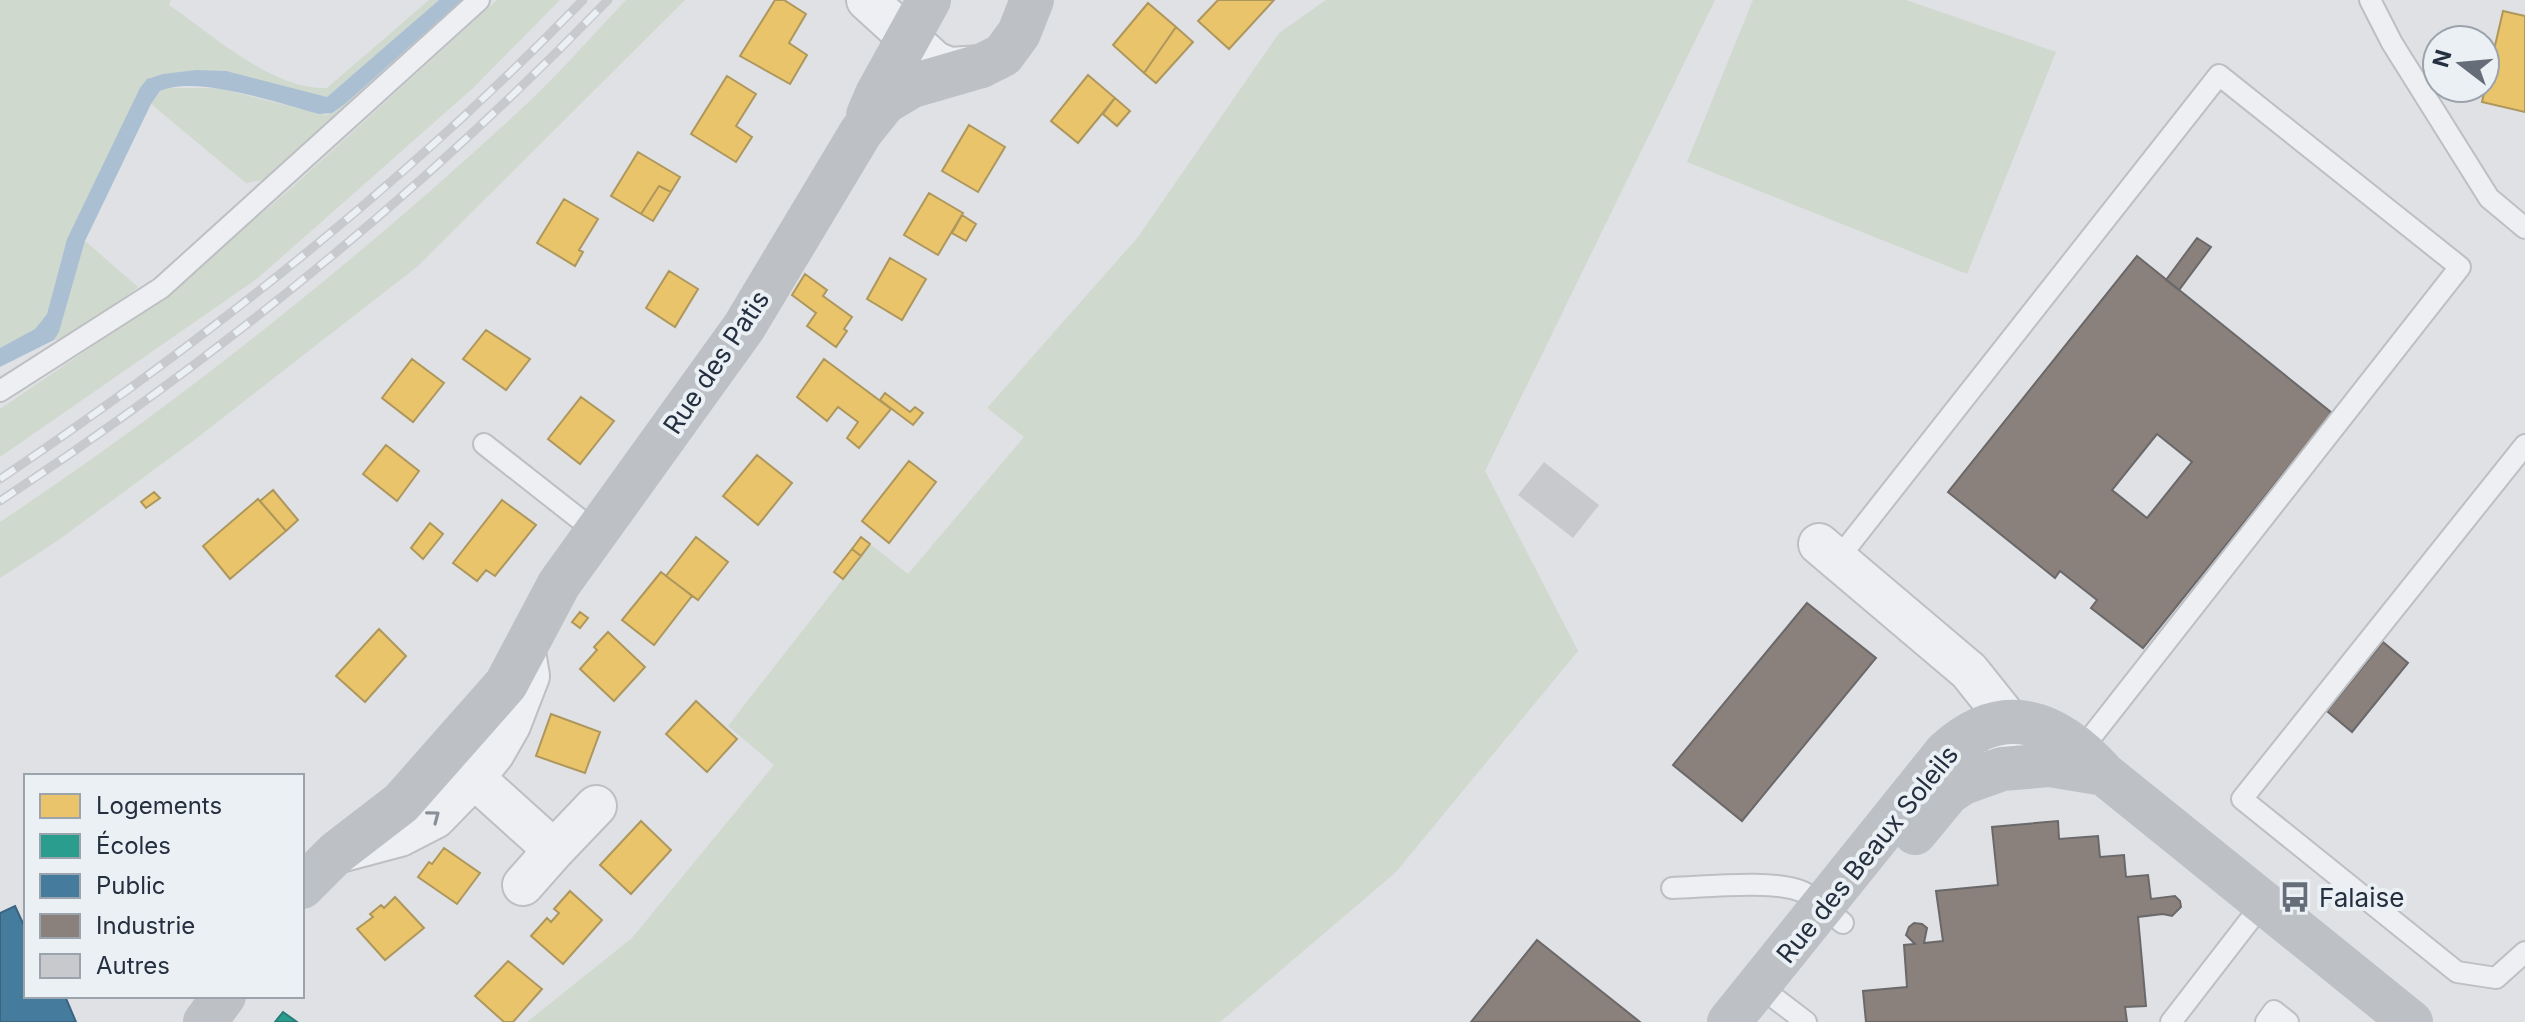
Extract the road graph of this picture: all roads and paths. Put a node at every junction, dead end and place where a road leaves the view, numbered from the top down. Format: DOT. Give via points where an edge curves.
graph roads {
  1 [pos="479,0"];
  2 [pos="867,0"];
  3 [pos="929,0"];
  4 [pos="2370,0"];
  5 [pos="1028,5"];
  6 [pos="907,38"];
  7 [pos="981,66"];
  8 [pos="861,132"];
  9 [pos="2525,228"];
  10 [pos="0,391"];
  11 [pos="484,444"];
  12 [pos="2525,445"];
  13 [pos="596,532"];
  14 [pos="1828,552"];
  15 [pos="559,584"];
  16 [pos="525,652"];
  17 [pos="2009,721"];
  18 [pos="2092,762"];
  19 [pos="2002,769"];
  20 [pos="474,778"];
  21 [pos="596,806"];
  22 [pos="554,850"];
  23 [pos="319,866"];
  24 [pos="304,885"];
  25 [pos="523,885"];
  26 [pos="1672,888"];
  27 [pos="2263,903"];
  28 [pos="1833,915"];
  29 [pos="2525,952"];
  30 [pos="223,998"];
  31 [pos="1777,1008"];
  32 [pos="205,1022"];
  33 [pos="1729,1022"];
  34 [pos="2171,1022"];
  35 [pos="2266,1022"];
  36 [pos="2288,1022"];
  37 [pos="2411,1022"];
  1 -- 10 [label="lane" via="161,288"];
  2 -- 6 [label="street"];
  3 -- 6 [label="main road, Rue des Patis"];
  4 -- 9 [label="lane" via="2489,198"];
  5 -- 7 [label="main road, Rue des Patis" via="1019,33 1003,55"];
  6 -- 7 [label="street" via="942,66"];
  6 -- 8 [label="main road, Rue des Patis"];
  7 -- 8 [label="main road, Rue des Patis" via="899,92"];
  8 -- 13 [label="main road, Rue des Patis" via="744,327"];
  11 -- 13 [label="lane"];
  12 -- 29 [label="lane" via="2242,799 2457,972 2496,978"];
  13 -- 15 [label="main road, Rue des Patis"];
  14 -- 17 [label="street" via="1969,671"];
  14 -- 18 [label="lane" via="2219,75 2460,267"];
  15 -- 16 [label="main road, Rue des Patis"];
  15 -- 23 [label="main road, Rue des Patis" via="525,617 483,679 410,762 333,835"];
  16 -- 20 [label="street" via="529,676 510,725"];
  16 -- 23 [label="main road, Rue des Patis" via="500,692 418,786"];
  17 -- 18 [label="main road, Rue des Beaux Soleils" via="2061,735"];
  17 -- 19 [label="street" via="2011,743"];
  17 -- 28 [label="main road, Rue des Beaux Soleils" via="1972,732 1946,752"];
  18 -- 19 [label="main road, Rue des Beaux Soleils"];
  18 -- 27 [label="main road, Rue des Beaux Soleils"];
  19 -- 28 [label="main road, Rue des Beaux Soleils" via="1948,793"];
  20 -- 22 [label="street"];
  23 -- 20 [label="street, one-way" via="435,818"];
  21 -- 22 [label="street"];
  22 -- 25 [label="street"];
  23 -- 24 [label="main road, Rue des Patis"];
  26 -- 28 [label="lane" via="1788,888"];
  27 -- 34 [label="lane"];
  27 -- 37 [label="main road, Rue des Beaux Soleils"];
  28 -- 31 [label="main road, Rue des Beaux Soleils"];
  30 -- 32 [label="main road"];
  31 -- 33 [label="main road, Rue des Beaux Soleils"];
  35 -- 36 [label="lane" via="2274,1011"];
}
